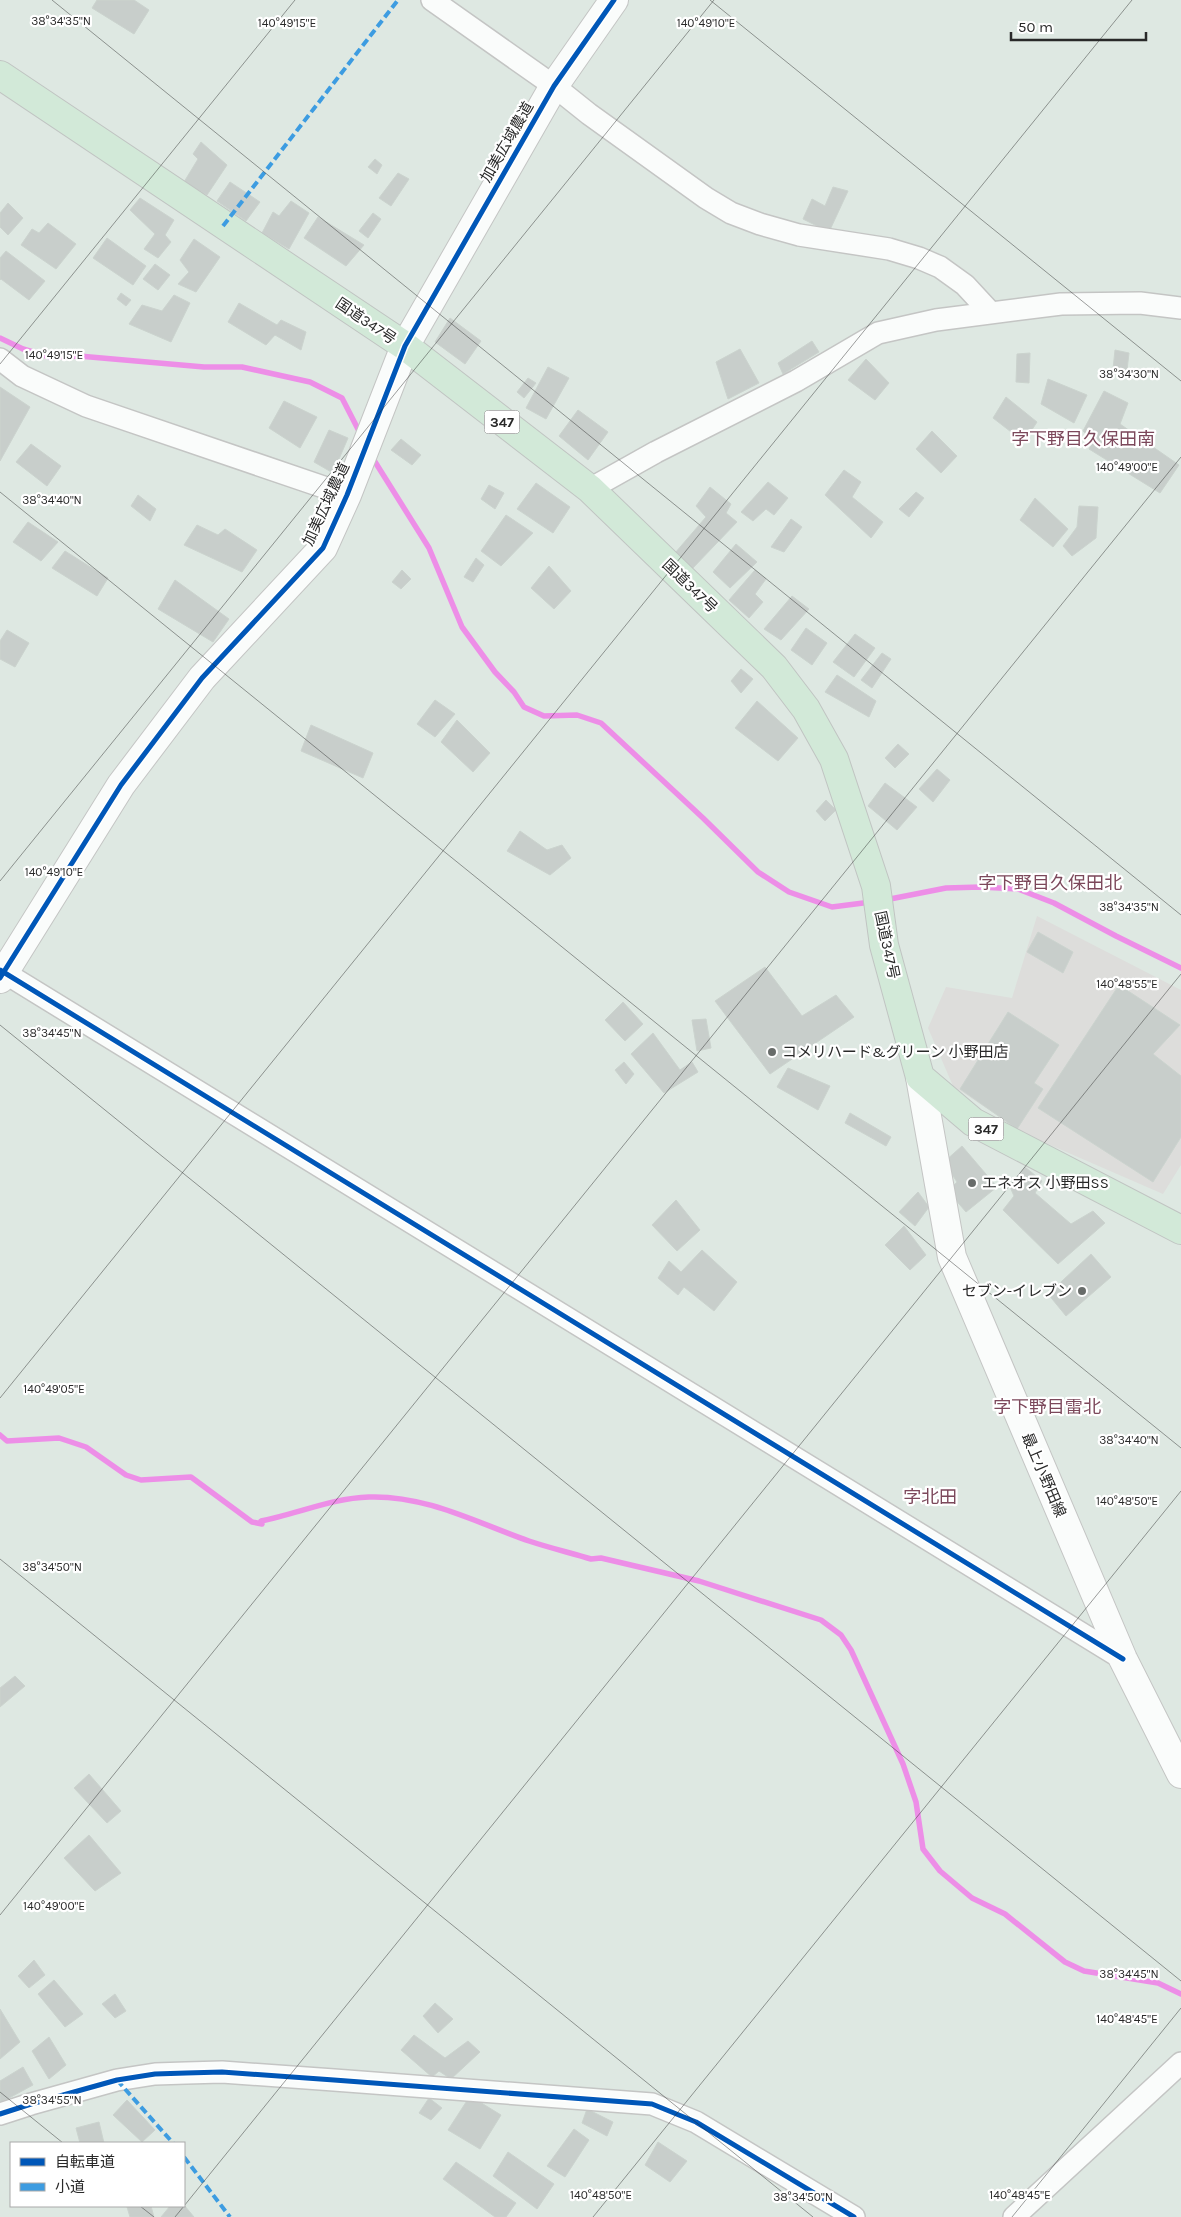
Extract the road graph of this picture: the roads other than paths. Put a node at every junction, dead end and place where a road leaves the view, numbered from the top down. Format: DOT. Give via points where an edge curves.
graph roads {
  1 [pos="432,0"];
  2 [pos="614,0"];
  3 [pos="0,75"];
  4 [pos="554,86"];
  5 [pos="1181,308"];
  6 [pos="990,312"];
  7 [pos="404,346"];
  8 [pos="0,360"];
  9 [pos="590,489"];
  10 [pos="347,495"];
  11 [pos="1,974"];
  12 [pos="920,1077"];
  13 [pos="1181,1230"];
  14 [pos="1123,1659"];
  15 [pos="1181,1774"];
  16 [pos="1181,2063"];
  17 [pos="0,2114"];
  18 [pos="854,2217"];
  19 [pos="1014,2217"];
  1 -- 4 [label="street"];
  2 -- 4 [label="street, 加美広域農道"];
  3 -- 7 [label="highway, 国道347号 / 347"];
  4 -- 6 [label="street" via="636,148 731,213 799,235 889,249 919,258 940,267 964,284"];
  4 -- 7 [label="street, 加美広域農道"];
  5 -- 6 [label="street" via="1140,303 1061,304"];
  6 -- 9 [label="street" via="878,333 796,381"];
  7 -- 9 [label="highway, 国道347号 / 347"];
  7 -- 10 [label="street, 加美広域農道"];
  8 -- 10 [label="street" via="22,376 86,406"];
  9 -- 12 [label="highway, 国道347号 / 347" via="774,667 806,709 834,759 876,886 884,946"];
  10 -- 11 [label="street, 加美広域農道" via="323,548 202,678 121,785"];
  11 -- 14 [label="street"];
  12 -- 13 [label="highway, 347" via="973,1122"];
  12 -- 14 [label="street, 最上小野田線" via="952,1257"];
  14 -- 15 [label="street, 最上小野田線"];
  16 -- 19 [label="street"];
  17 -- 18 [label="street" via="117,2080 156,2074 222,2072 652,2104 696,2122"];
}
